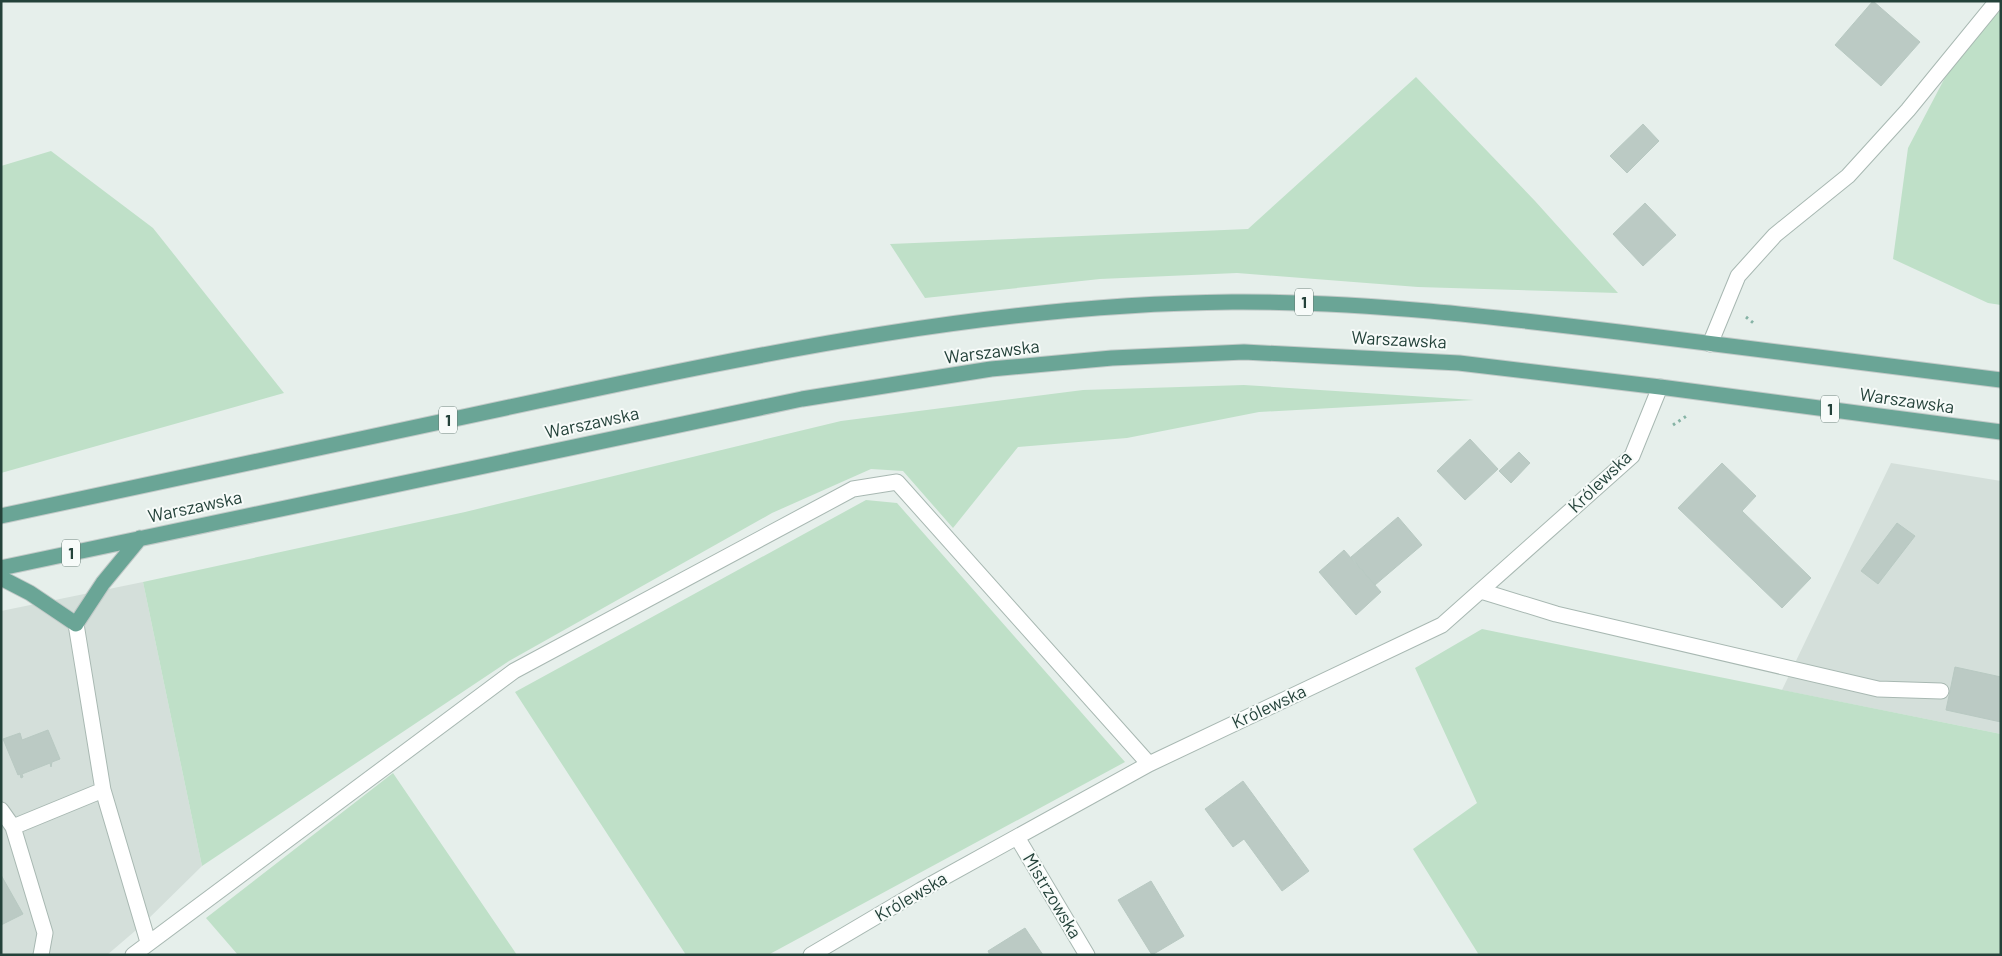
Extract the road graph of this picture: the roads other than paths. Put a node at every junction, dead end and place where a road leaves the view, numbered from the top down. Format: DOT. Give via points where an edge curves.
graph roads {
  1 [pos="1997,1"];
  2 [pos="1710,344"];
  3 [pos="2001,380"];
  4 [pos="1660,387"];
  5 [pos="2001,432"];
  6 [pos="1,516"];
  7 [pos="140,538"];
  8 [pos="1,568"];
  9 [pos="1,578"];
  10 [pos="1480,591"];
  11 [pos="76,624"];
  12 [pos="1941,691"];
  13 [pos="1149,764"];
  14 [pos="103,790"];
  15 [pos="1,810"];
  16 [pos="13,827"];
  17 [pos="1017,837"];
  18 [pos="148,942"];
  19 [pos="41,955"];
  20 [pos="133,955"];
  21 [pos="811,955"];
  22 [pos="1087,955"];
  1 -- 2 [label="street" via="1908,110 1848,176 1775,234 1738,276"];
  2 -- 3 [label="main road, Warszawska / 1"];
  2 -- 6 [label="main road, Warszawska / 1" via="1501,317 1333,302 1134,305 1016,314 896,330 698,367"];
  4 -- 5 [label="main road, Warszawska / 1"];
  4 -- 7 [label="main road, Warszawska / 1" via="1459,363 1244,352 1112,358 991,369 802,399"];
  4 -- 10 [label="street, Królewska" via="1632,456"];
  7 -- 8 [label="main road, Warszawska / 1"];
  7 -- 11 [label="main road" via="103,583"];
  9 -- 11 [label="main road" via="30,592"];
  10 -- 12 [label="street" via="1556,614 1878,689"];
  10 -- 13 [label="street, Królewska" via="1442,625"];
  11 -- 14 [label="street"];
  13 -- 17 [label="street, Królewska"];
  13 -- 18 [label="street" via="897,482 853,489 514,671"];
  14 -- 16 [label="street"];
  14 -- 18 [label="street"];
  15 -- 16 [label="street"];
  16 -- 19 [label="street" via="45,932"];
  17 -- 21 [label="street, Królewska"];
  17 -- 22 [label="street, Mistrzowska"];
  18 -- 20 [label="street"];
}
